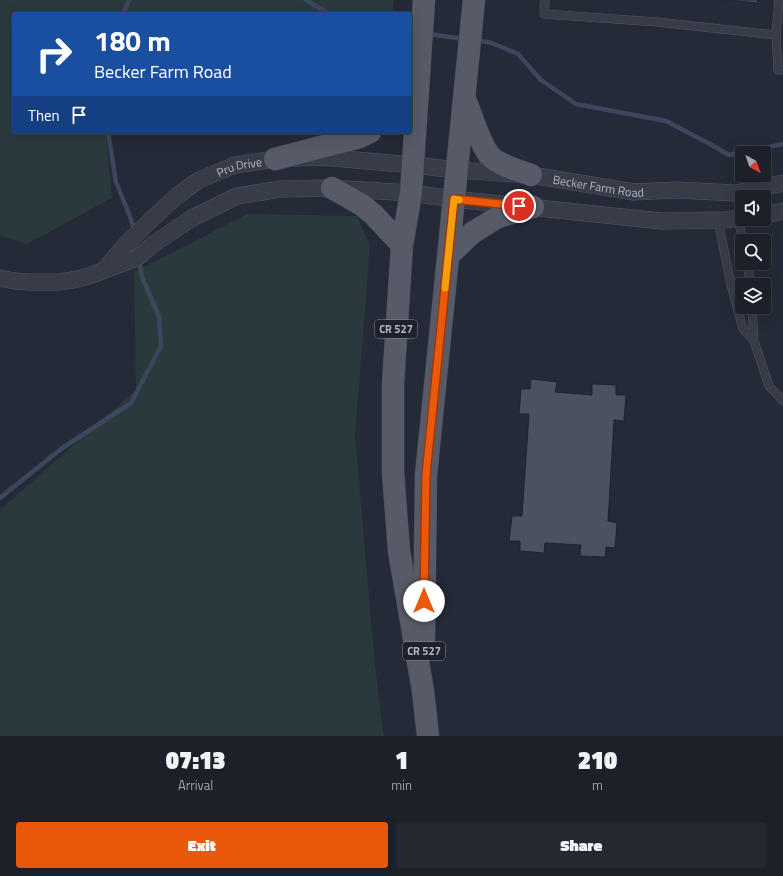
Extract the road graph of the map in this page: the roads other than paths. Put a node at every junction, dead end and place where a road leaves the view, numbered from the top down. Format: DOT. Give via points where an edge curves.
graph roads {
  1 [pos="424,0"];
  2 [pos="474,0"];
  3 [pos="545,0"];
  4 [pos="779,0"];
  5 [pos="776,35"];
  6 [pos="783,70"];
  7 [pos="414,88"];
  8 [pos="464,96"];
  9 [pos="366,134"];
  10 [pos="275,159"];
  11 [pos="413,165"];
  12 [pos="457,170"];
  13 [pos="531,175"];
  14 [pos="783,183"];
  15 [pos="332,188"];
  16 [pos="411,193"];
  17 [pos="454,199"];
  18 [pos="533,207"];
  19 [pos="783,211"];
  20 [pos="771,214"];
  21 [pos="735,219"];
  22 [pos="718,220"];
  23 [pos="402,245"];
  24 [pos="449,255"];
  25 [pos="103,271"];
  26 [pos="0,278"];
  27 [pos="752,314"];
  28 [pos="754,341"];
  29 [pos="783,400"];
  30 [pos="423,691"];
  31 [pos="428,736"];
  1 -- 7 [label="main road, CR 527"];
  2 -- 8 [label="main road, CR 527"];
  3 -- 5 [label="lane" via="544,14 657,22"];
  4 -- 5 [label="lane"];
  5 -- 6 [label="lane" via="778,70"];
  7 -- 11 [label="main road, CR 527"];
  8 -- 12 [label="main road, CR 527"];
  8 -- 13 [label="main road" via="485,149 491,157"];
  9 -- 10 [label="main road"];
  10 -- 11 [label="street, Pru Drive" via="321,157"];
  10 -- 25 [label="street, Pru Drive" via="235,165 199,180 178,195 140,230"];
  11 -- 12 [label="street, Becker Farm Road"];
  11 -- 16 [label="main road, CR 527"];
  12 -- 13 [label="street, Becker Farm Road"];
  12 -- 17 [label="main road, CR 527"];
  13 -- 14 [label="street, Becker Farm Road" via="634,192 736,192"];
  15 -- 16 [label="street"];
  15 -- 23 [label="main road" via="362,205"];
  15 -- 25 [label="street" via="281,189 237,196 192,218 137,258"];
  16 -- 17 [label="street"];
  16 -- 23 [label="main road, CR 527"];
  17 -- 18 [label="street"];
  17 -- 24 [label="main road, CR 527"];
  18 -- 22 [label="street" via="661,221"];
  18 -- 24 [label="main road" via="498,217 472,233"];
  19 -- 20 [label="street"];
  21 -- 22 [label="street"];
  22 -- 28 [label="lane" via="743,329"];
  23 -- 30 [label="main road, CR 527" via="393,384 393,472 399,551"];
  24 -- 30 [label="main road, CR 527" via="426,475"];
  25 -- 26 [label="street" via="58,282"];
  27 -- 28 [label="lane"];
  28 -- 29 [label="lane" via="769,386"];
  30 -- 31 [label="main road, CR 527"];
}
